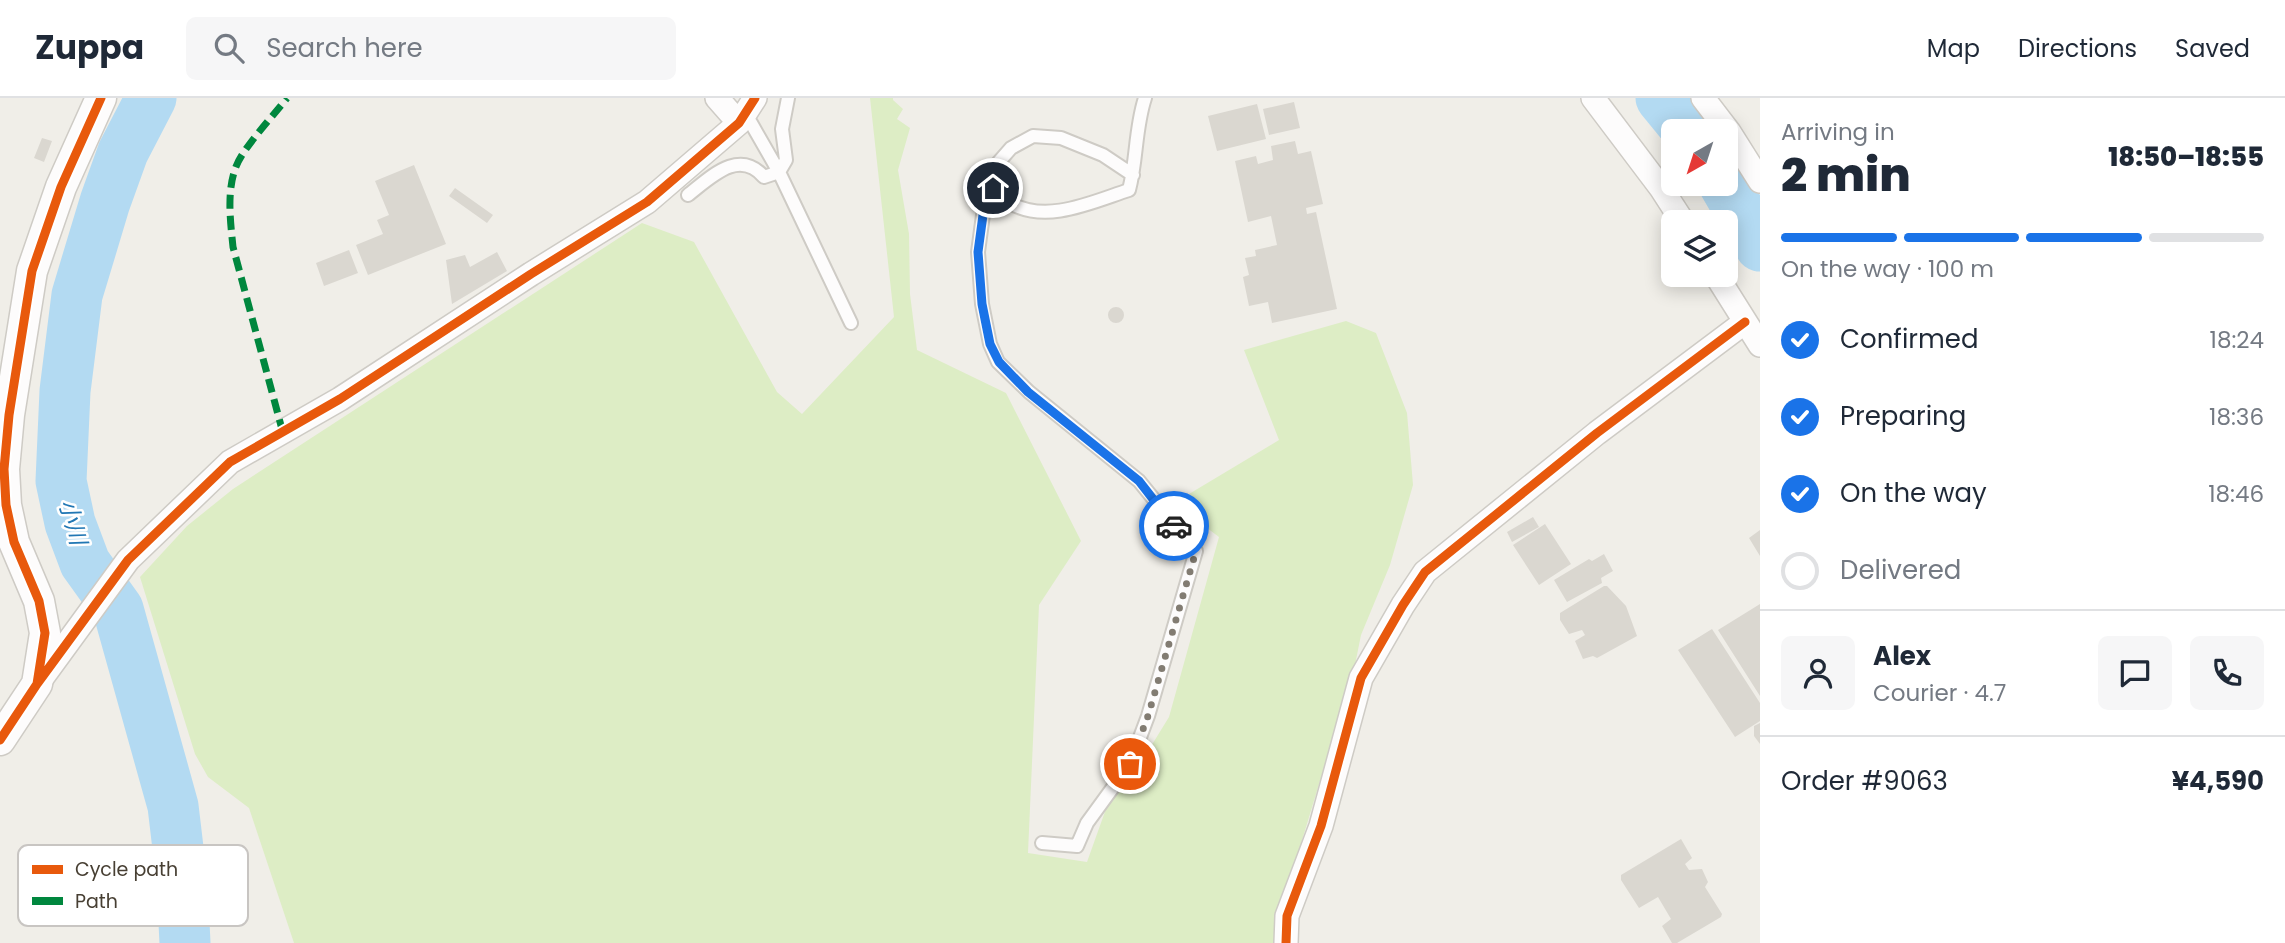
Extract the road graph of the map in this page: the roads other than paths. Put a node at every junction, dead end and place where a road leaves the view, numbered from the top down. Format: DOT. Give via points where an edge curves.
graph roads {
  1 [pos="101,98"];
  2 [pos="717,98"];
  3 [pos="788,98"];
  4 [pos="1145,98"];
  5 [pos="1593,98"];
  6 [pos="1703,98"];
  7 [pos="746,112"];
  8 [pos="779,172"];
  9 [pos="1133,175"];
  10 [pos="1760,181"];
  11 [pos="993,188"];
  12 [pos="688,195"];
  13 [pos="1675,210"];
  14 [pos="1723,287"];
  15 [pos="1745,322"];
  16 [pos="851,323"];
  17 [pos="1760,345"];
  18 [pos="4,413"];
  19 [pos="37,684"];
  20 [pos="0,740"];
  21 [pos="1042,843"];
  22 [pos="1286,943"];
  1 -- 18 [label="street" via="61,187 32,271"];
  2 -- 7 [label="street"];
  3 -- 8 [label="lane" via="782,129 786,160"];
  4 -- 9 [label="lane"];
  5 -- 13 [label="street"];
  6 -- 10 [label="street"];
  7 -- 8 [label="lane"];
  7 -- 19 [label="street" via="647,202 340,399 230,462 128,560"];
  8 -- 12 [label="lane" via="764,177 755,166 741,163"];
  8 -- 16 [label="lane"];
  9 -- 11 [label="lane" via="1129,190 1052,212 1032,212"];
  9 -- 11 [label="lane" via="1103,155 1061,138 1033,136 997,164"];
  11 -- 21 [label="lane" via="983,215 978,252 982,304 990,344 999,362 1028,392 1139,481 1196,551 1130,764 1087,822 1077,846"];
  14 -- 15 [label="street"];
  15 -- 17 [label="street"];
  15 -- 22 [label="street" via="1424,572 1362,678 1321,826 1287,916"];
  18 -- 19 [label="street" via="6,505 14,542 38,601 44,634"];
  19 -- 20 [label="street"];
}
